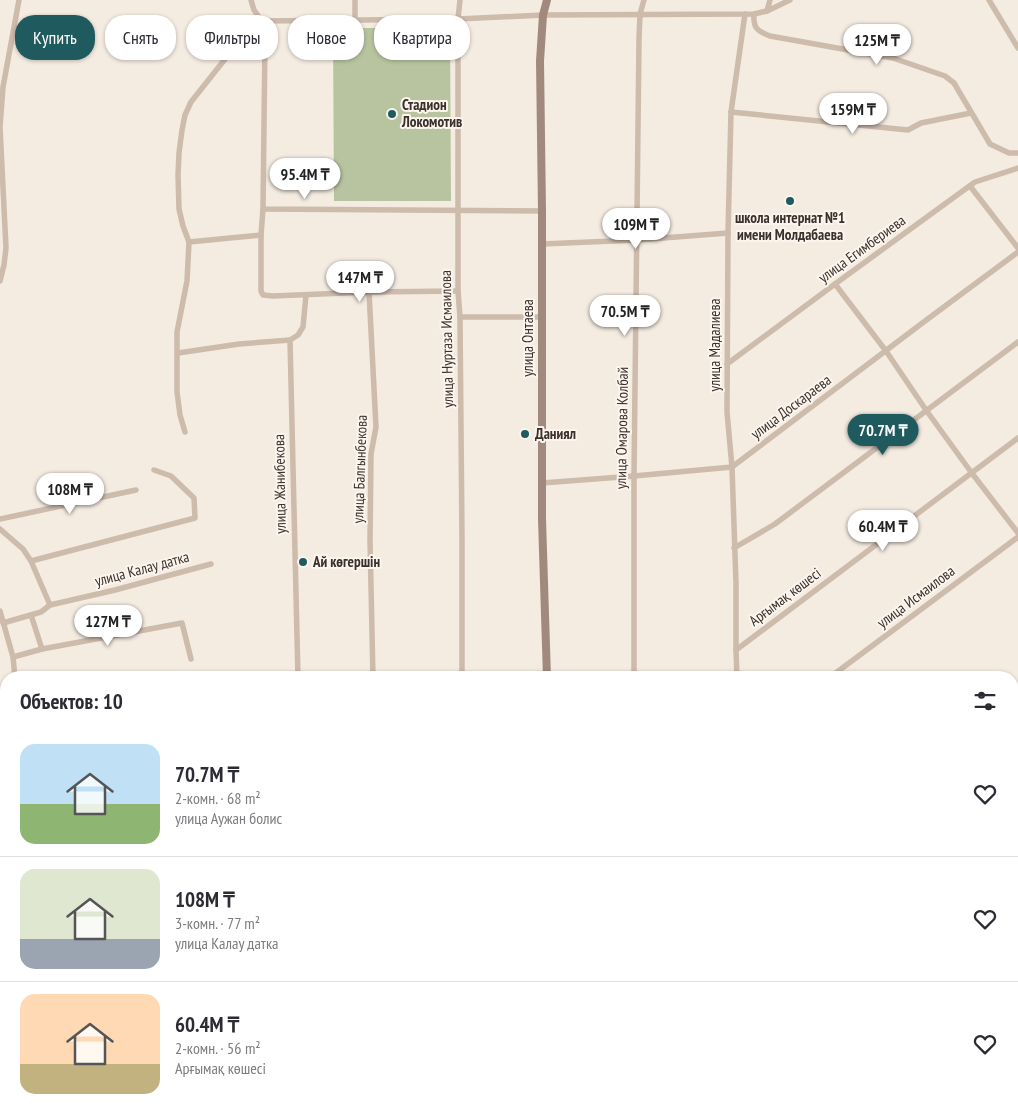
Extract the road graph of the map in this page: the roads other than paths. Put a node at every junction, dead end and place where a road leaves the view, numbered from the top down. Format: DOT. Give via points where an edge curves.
graph roads {
  1 [pos="18,0"];
  2 [pos="251,0"];
  3 [pos="355,0"];
  4 [pos="460,0"];
  5 [pos="547,0"];
  6 [pos="644,0"];
  7 [pos="770,0"];
  8 [pos="790,0"];
  9 [pos="990,0"];
  10 [pos="767,11"];
  11 [pos="640,14"];
  12 [pos="745,14"];
  13 [pos="754,14"];
  14 [pos="258,15"];
  15 [pos="355,15"];
  16 [pos="458,15"];
  17 [pos="543,15"];
  18 [pos="470,18"];
  19 [pos="1018,48"];
  20 [pos="224,60"];
  21 [pos="265,60"];
  22 [pos="458,60"];
  23 [pos="731,112"];
  24 [pos="971,113"];
  25 [pos="1018,154"];
  26 [pos="1018,168"];
  27 [pos="970,186"];
  28 [pos="263,209"];
  29 [pos="458,211"];
  30 [pos="542,211"];
  31 [pos="728,233"];
  32 [pos="261,236"];
  33 [pos="637,240"];
  34 [pos="189,242"];
  35 [pos="542,244"];
  36 [pos="1018,248"];
  37 [pos="1018,252"];
  38 [pos="0,281"];
  39 [pos="835,284"];
  40 [pos="458,291"];
  41 [pos="369,292"];
  42 [pos="306,295"];
  43 [pos="460,317"];
  44 [pos="542,317"];
  45 [pos="290,340"];
  46 [pos="1018,342"];
  47 [pos="886,351"];
  48 [pos="178,353"];
  49 [pos="727,364"];
  50 [pos="926,410"];
  51 [pos="185,432"];
  52 [pos="1018,438"];
  53 [pos="732,467"];
  54 [pos="154,470"];
  55 [pos="971,472"];
  56 [pos="634,476"];
  57 [pos="542,483"];
  58 [pos="136,490"];
  59 [pos="0,519"];
  60 [pos="0,529"];
  61 [pos="1018,533"];
  62 [pos="1018,537"];
  63 [pos="734,548"];
  64 [pos="31,561"];
  65 [pos="210,564"];
  66 [pos="50,605"];
  67 [pos="0,610"];
  68 [pos="31,615"];
  69 [pos="4,622"];
  70 [pos="42,649"];
  71 [pos="736,650"];
  72 [pos="13,657"];
  73 [pos="191,659"];
  74 [pos="14,671"];
  75 [pos="298,671"];
  76 [pos="373,671"];
  77 [pos="462,671"];
  78 [pos="547,671"];
  79 [pos="634,671"];
  80 [pos="737,671"];
  81 [pos="838,671"];
  1 -- 38 [label="street" via="3,87 0,128 6,248"];
  2 -- 14 [label="street"];
  3 -- 15 [label="street"];
  4 -- 16 [label="street, улица Нуртаза Исмаилова"];
  5 -- 17 [label="main road, улица Онтаева"];
  6 -- 11 [label="street, улица Омарова Колбай"];
  7 -- 10 [label="street"];
  8 -- 10 [label="street"];
  9 -- 19 [label="street"];
  10 -- 13 [label="street"];
  11 -- 12 [label="street"];
  11 -- 17 [label="street"];
  11 -- 33 [label="street, улица Омарова Колбай"];
  12 -- 13 [label="street"];
  12 -- 23 [label="street, улица Мадалиева"];
  13 -- 24 [label="street" via="754,24 759,32 770,36 893,58 945,76 954,83"];
  17 -- 18 [label="street"];
  17 -- 30 [label="main road, улица Онтаева" via="540,61"];
  20 -- 34 [label="street" via="191,102 182,130 179,210"];
  21 -- 28 [label="street"];
  22 -- 29 [label="street, улица Нуртаза Исмаилова"];
  23 -- 24 [label="street" via="908,130 921,123"];
  23 -- 31 [label="street, улица Мадалиева"];
  24 -- 25 [label="street" via="990,144"];
  26 -- 27 [label="street, улица Егимбериева"];
  27 -- 36 [label="street"];
  27 -- 39 [label="street, улица Егимбериева"];
  28 -- 29 [label="street"];
  28 -- 32 [label="street"];
  29 -- 30 [label="street"];
  29 -- 40 [label="street, улица Нуртаза Исмаилова"];
  30 -- 35 [label="main road, улица Онтаева"];
  31 -- 33 [label="street"];
  31 -- 49 [label="street, улица Мадалиева"];
  32 -- 34 [label="street"];
  32 -- 42 [label="street" via="261,291 273,296"];
  33 -- 35 [label="street"];
  33 -- 56 [label="street, улица Омарова Колбай"];
  34 -- 48 [label="street" via="177,332"];
  35 -- 44 [label="main road, улица Онтаева"];
  37 -- 47 [label="street, улица Доскараева"];
  39 -- 47 [label="street"];
  39 -- 49 [label="street, улица Егимбериева"];
  40 -- 41 [label="street"];
  40 -- 43 [label="street, улица Нуртаза Исмаилова"];
  41 -- 42 [label="street"];
  41 -- 76 [label="street, улица Балгынбекова" via="376,427 371,454"];
  42 -- 45 [label="street" via="302,328"];
  43 -- 44 [label="street"];
  43 -- 77 [label="street, улица Нуртаза Исмаилова"];
  44 -- 57 [label="main road, улица Онтаева"];
  45 -- 48 [label="street"];
  45 -- 75 [label="street, улица Жанибекова"];
  46 -- 50 [label="street"];
  47 -- 50 [label="street"];
  47 -- 53 [label="street, улица Доскараева"];
  48 -- 51 [label="street" via="177,392"];
  49 -- 53 [label="street, улица Мадалиева"];
  50 -- 55 [label="street"];
  50 -- 63 [label="street" via="775,524"];
  52 -- 55 [label="street, Арғымақ көшесі"];
  53 -- 56 [label="street"];
  53 -- 63 [label="street, улица Мадалиева"];
  54 -- 64 [label="street" via="171,476 194,498 195,518"];
  55 -- 61 [label="street"];
  55 -- 71 [label="street, Арғымақ көшесі"];
  56 -- 57 [label="street"];
  56 -- 79 [label="street, улица Омарова Колбай"];
  57 -- 78 [label="main road, улица Онтаева"];
  58 -- 59 [label="street"];
  60 -- 64 [label="street" via="23,549"];
  62 -- 81 [label="street, улица Исмаилова"];
  63 -- 71 [label="street, улица Мадалиева"];
  64 -- 66 [label="street"];
  65 -- 66 [label="street, улица Калау датка"];
  66 -- 68 [label="street, улица Калау датка"];
  67 -- 69 [label="street"];
  68 -- 69 [label="street, улица Калау датка"];
  68 -- 70 [label="street"];
  69 -- 72 [label="street"];
  70 -- 72 [label="street"];
  70 -- 73 [label="street" via="182,623"];
  71 -- 80 [label="street, улица Мадалиева"];
  72 -- 74 [label="street"];
}
